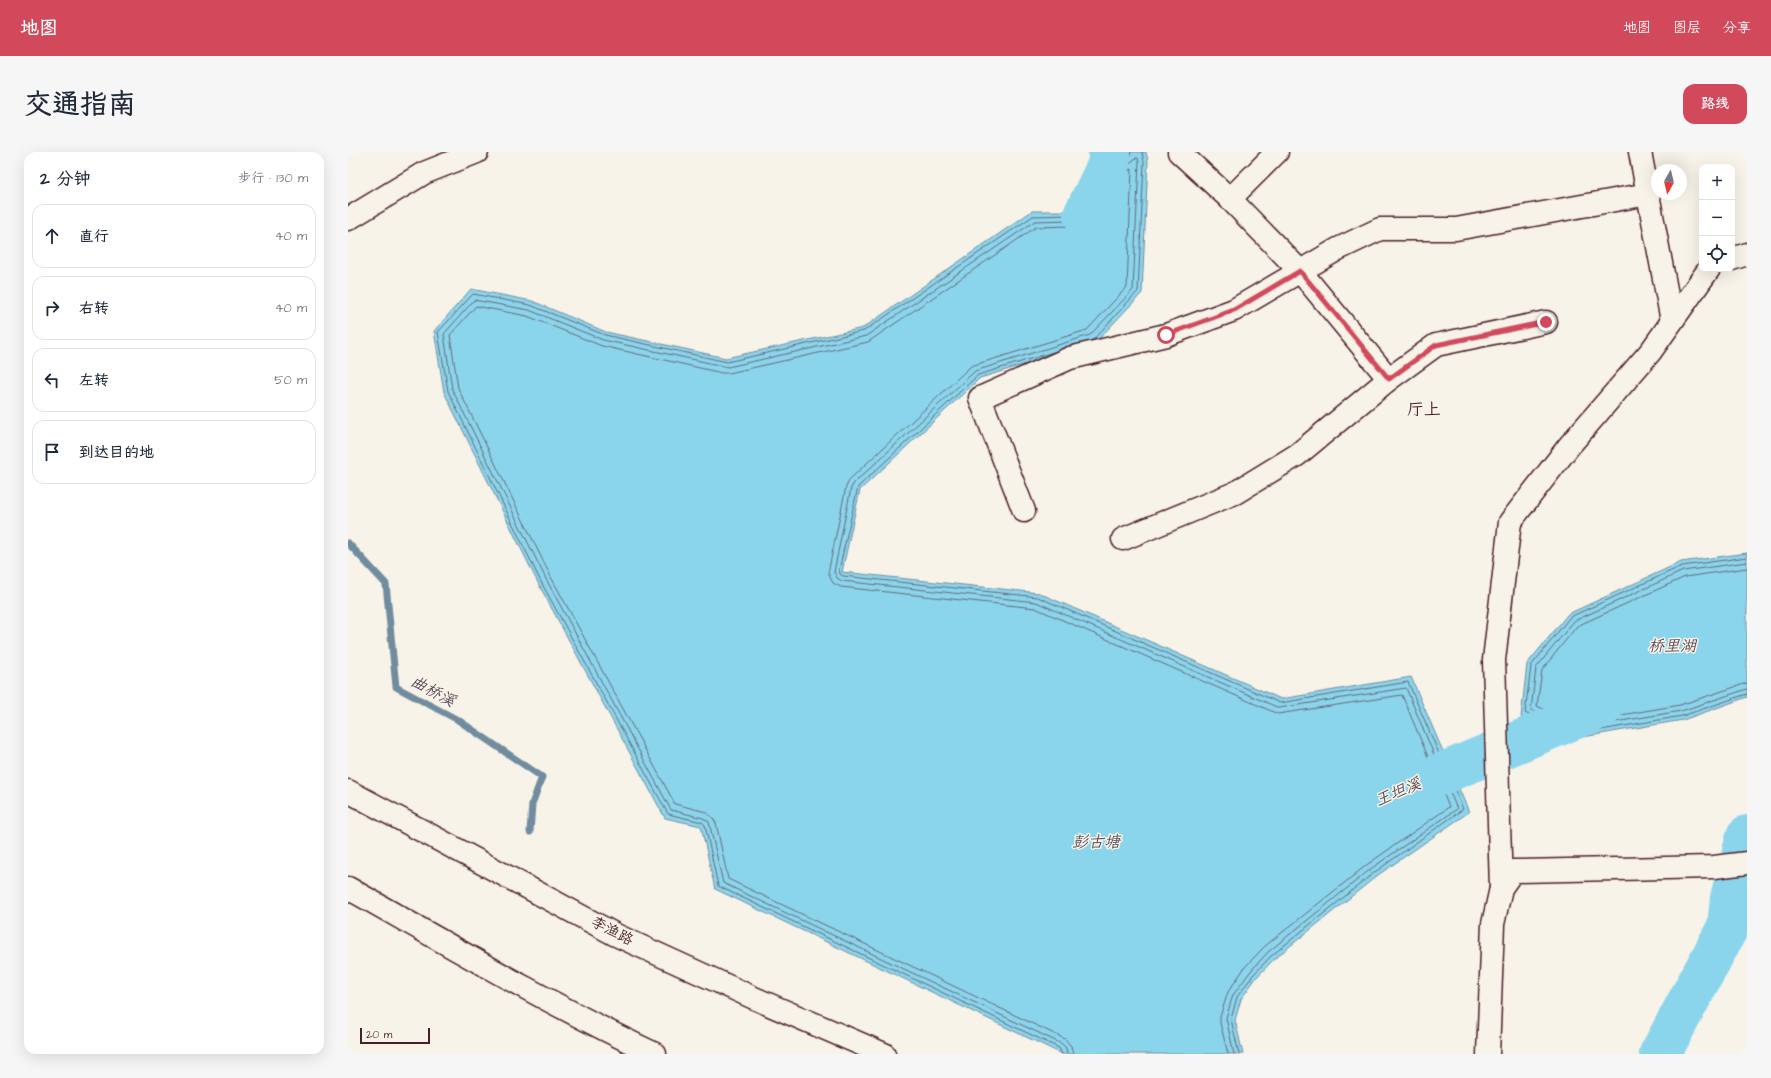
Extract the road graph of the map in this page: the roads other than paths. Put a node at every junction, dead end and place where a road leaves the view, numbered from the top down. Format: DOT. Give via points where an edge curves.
graph roads {
  1 [pos="477,152"];
  2 [pos="1178,152"];
  3 [pos="1276,152"];
  4 [pos="1640,152"];
  5 [pos="1648,194"];
  6 [pos="1230,199"];
  7 [pos="348,219"];
  8 [pos="1747,254"];
  9 [pos="1735,258"];
  10 [pos="1300,271"];
  11 [pos="1707,272"];
  12 [pos="1672,321"];
  13 [pos="1546,322"];
  14 [pos="1389,379"];
  15 [pos="1024,511"];
  16 [pos="1123,539"];
  17 [pos="348,791"];
  18 [pos="1747,863"];
  19 [pos="348,888"];
  20 [pos="1501,888"];
  21 [pos="655,1054"];
  22 [pos="884,1054"];
  23 [pos="1488,1054"];
  1 -- 7 [label="street" via="424,173"];
  2 -- 6 [label="street"];
  3 -- 6 [label="street"];
  4 -- 5 [label="street"];
  5 -- 10 [label="street" via="1456,230 1380,229 1338,248"];
  5 -- 12 [label="street"];
  6 -- 10 [label="street"];
  8 -- 9 [label="street"];
  10 -- 14 [label="street"];
  10 -- 15 [label="street" via="1234,310 1166,335 1070,358 980,398"];
  11 -- 12 [label="street"];
  12 -- 20 [label="street" via="1510,522 1494,660"];
  13 -- 14 [label="street" via="1436,345"];
  14 -- 16 [label="street" via="1297,455 1235,493"];
  17 -- 22 [label="street, 李渔路" via="616,935"];
  18 -- 20 [label="street" via="1714,867 1513,871"];
  19 -- 21 [label="street" via="482,965"];
  20 -- 23 [label="street" via="1492,924"];
}
